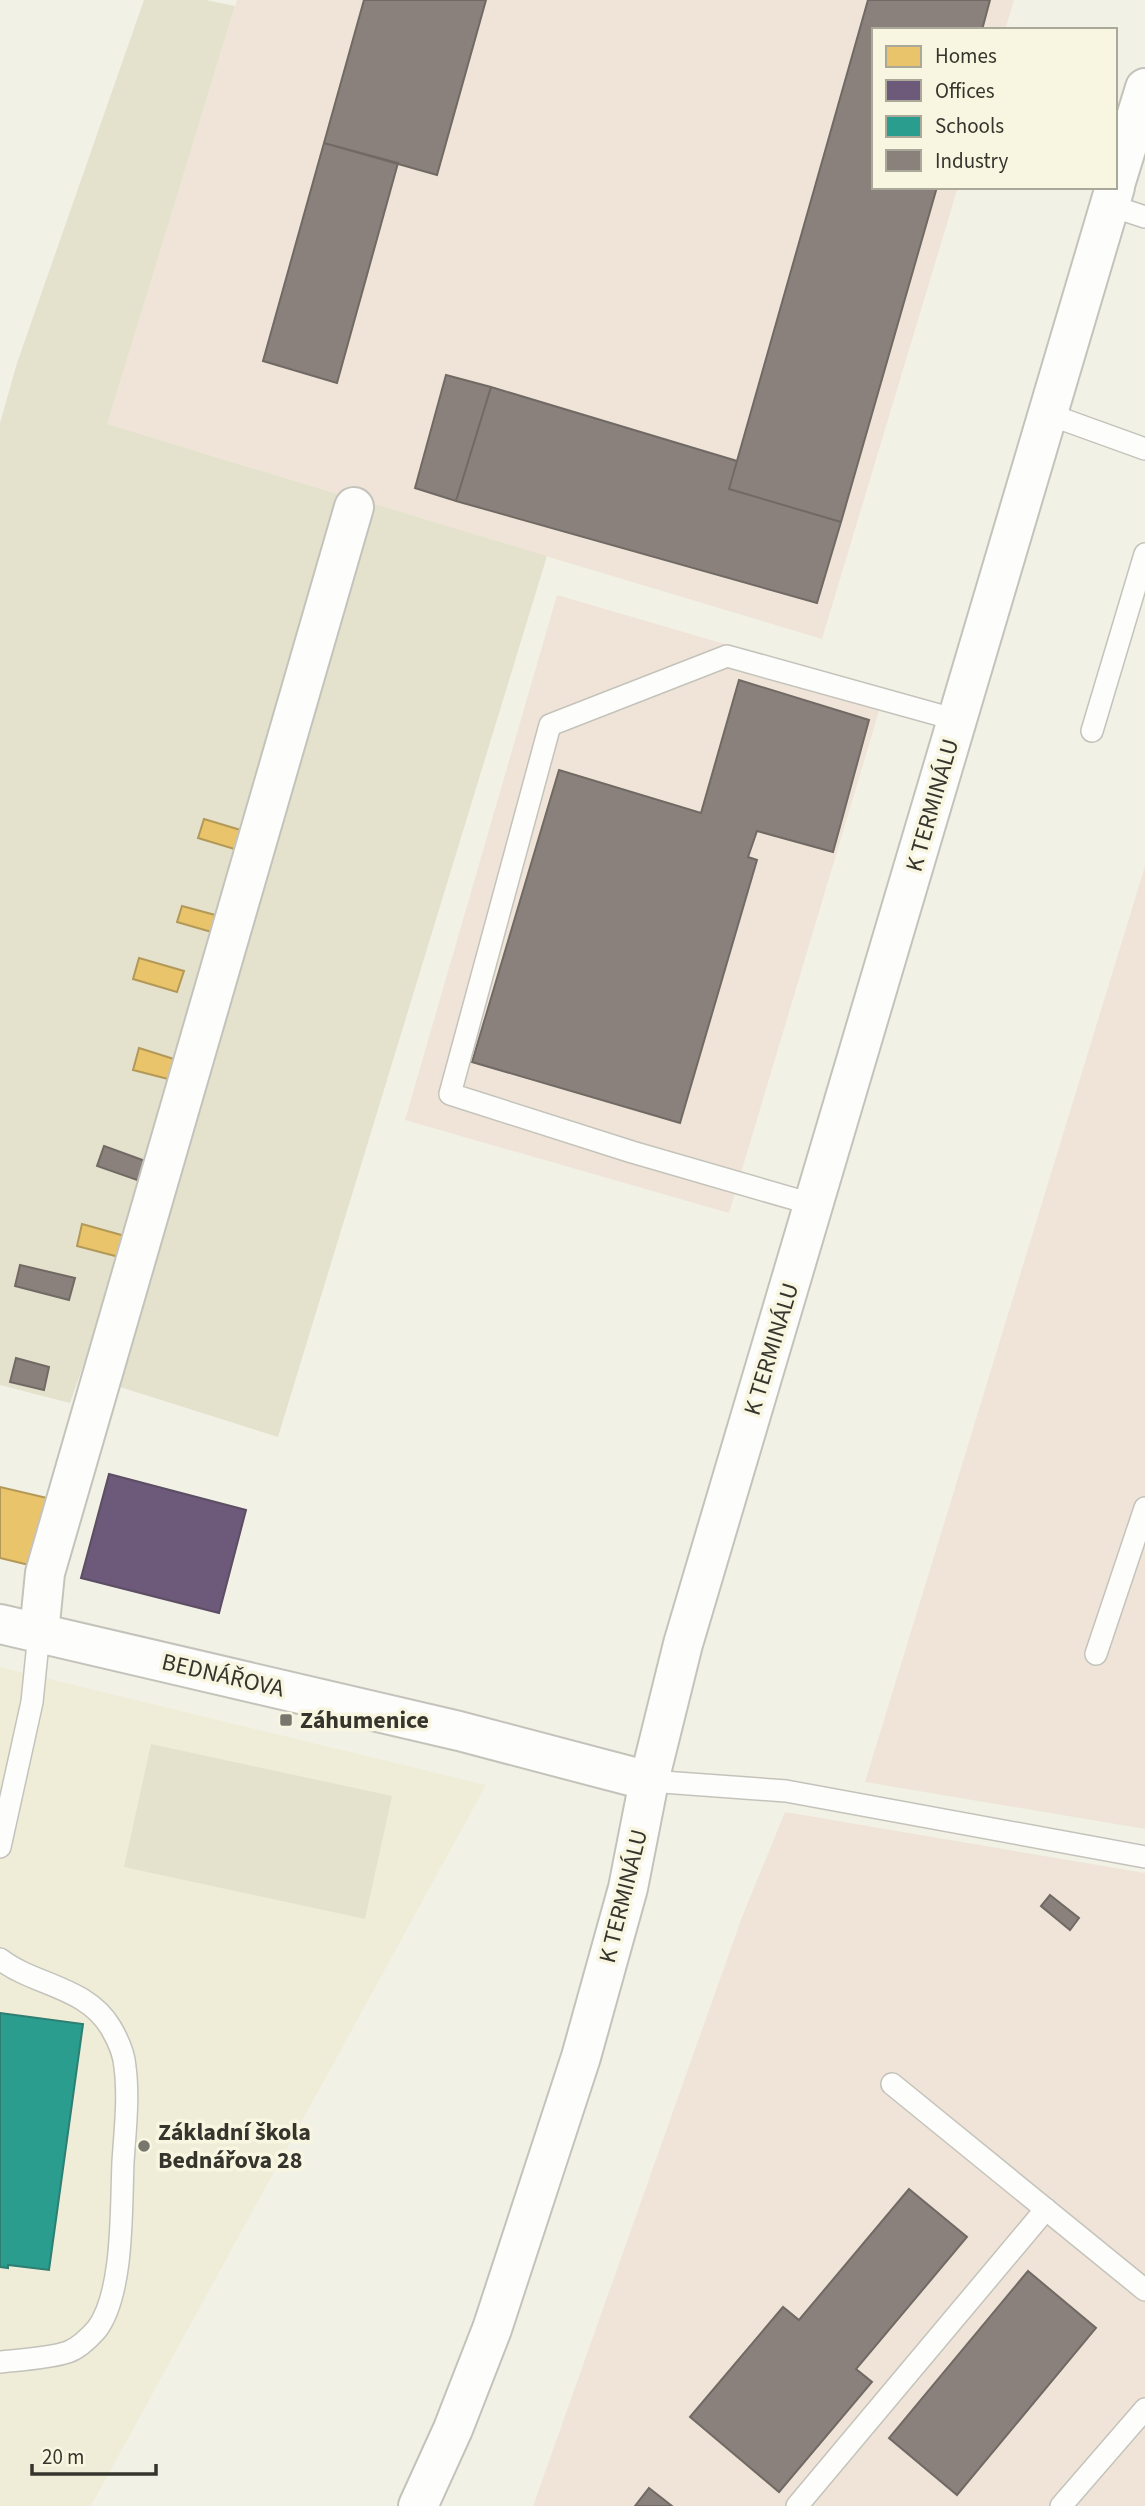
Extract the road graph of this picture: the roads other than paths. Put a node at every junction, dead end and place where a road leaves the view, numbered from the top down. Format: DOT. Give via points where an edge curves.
graph roads {
  1 [pos="1145,88"];
  2 [pos="1117,179"];
  3 [pos="1113,192"];
  4 [pos="1145,217"];
  5 [pos="1048,414"];
  6 [pos="1145,449"];
  7 [pos="354,507"];
  8 [pos="1145,554"];
  9 [pos="957,720"];
  10 [pos="1092,730"];
  11 [pos="815,1205"];
  12 [pos="1145,1508"];
  13 [pos="0,1624"];
  14 [pos="39,1633"];
  15 [pos="1097,1654"];
  16 [pos="649,1781"];
  17 [pos="0,1847"];
  18 [pos="1145,1857"];
  19 [pos="0,1959"];
  20 [pos="892,2084"];
  21 [pos="1046,2209"];
  22 [pos="1145,2290"];
  23 [pos="0,2362"];
  24 [pos="1145,2409"];
  25 [pos="418,2506"];
  26 [pos="797,2506"];
  27 [pos="1061,2506"];
  1 -- 2 [label="street, K TERMINÁLU"];
  3 -- 4 [label="lane"];
  3 -- 5 [label="street, K TERMINÁLU"];
  5 -- 6 [label="lane"];
  5 -- 9 [label="street, K TERMINÁLU"];
  7 -- 14 [label="street" via="45,1573"];
  8 -- 10 [label="lane"];
  9 -- 11 [label="street, K TERMINÁLU"];
  9 -- 11 [label="lane" via="727,656 550,725 450,1094"];
  11 -- 16 [label="street, K TERMINÁLU" via="683,1644"];
  12 -- 15 [label="lane"];
  13 -- 14 [label="street, BEDNÁŘOVA"];
  14 -- 16 [label="street, BEDNÁŘOVA" via="459,1731"];
  14 -- 17 [label="lane" via="32,1702"];
  16 -- 18 [label="lane" via="786,1791"];
  16 -- 25 [label="street, K TERMINÁLU" via="628,1888 581,2057 492,2329"];
  19 -- 23 [label="lane" via="31,1978 71,1991 109,2024 122,2048 127,2082 118,2257 107,2312 97,2329 69,2352"];
  20 -- 21 [label="lane"];
  21 -- 22 [label="lane"];
  21 -- 26 [label="lane"];
  24 -- 27 [label="lane"];
}
